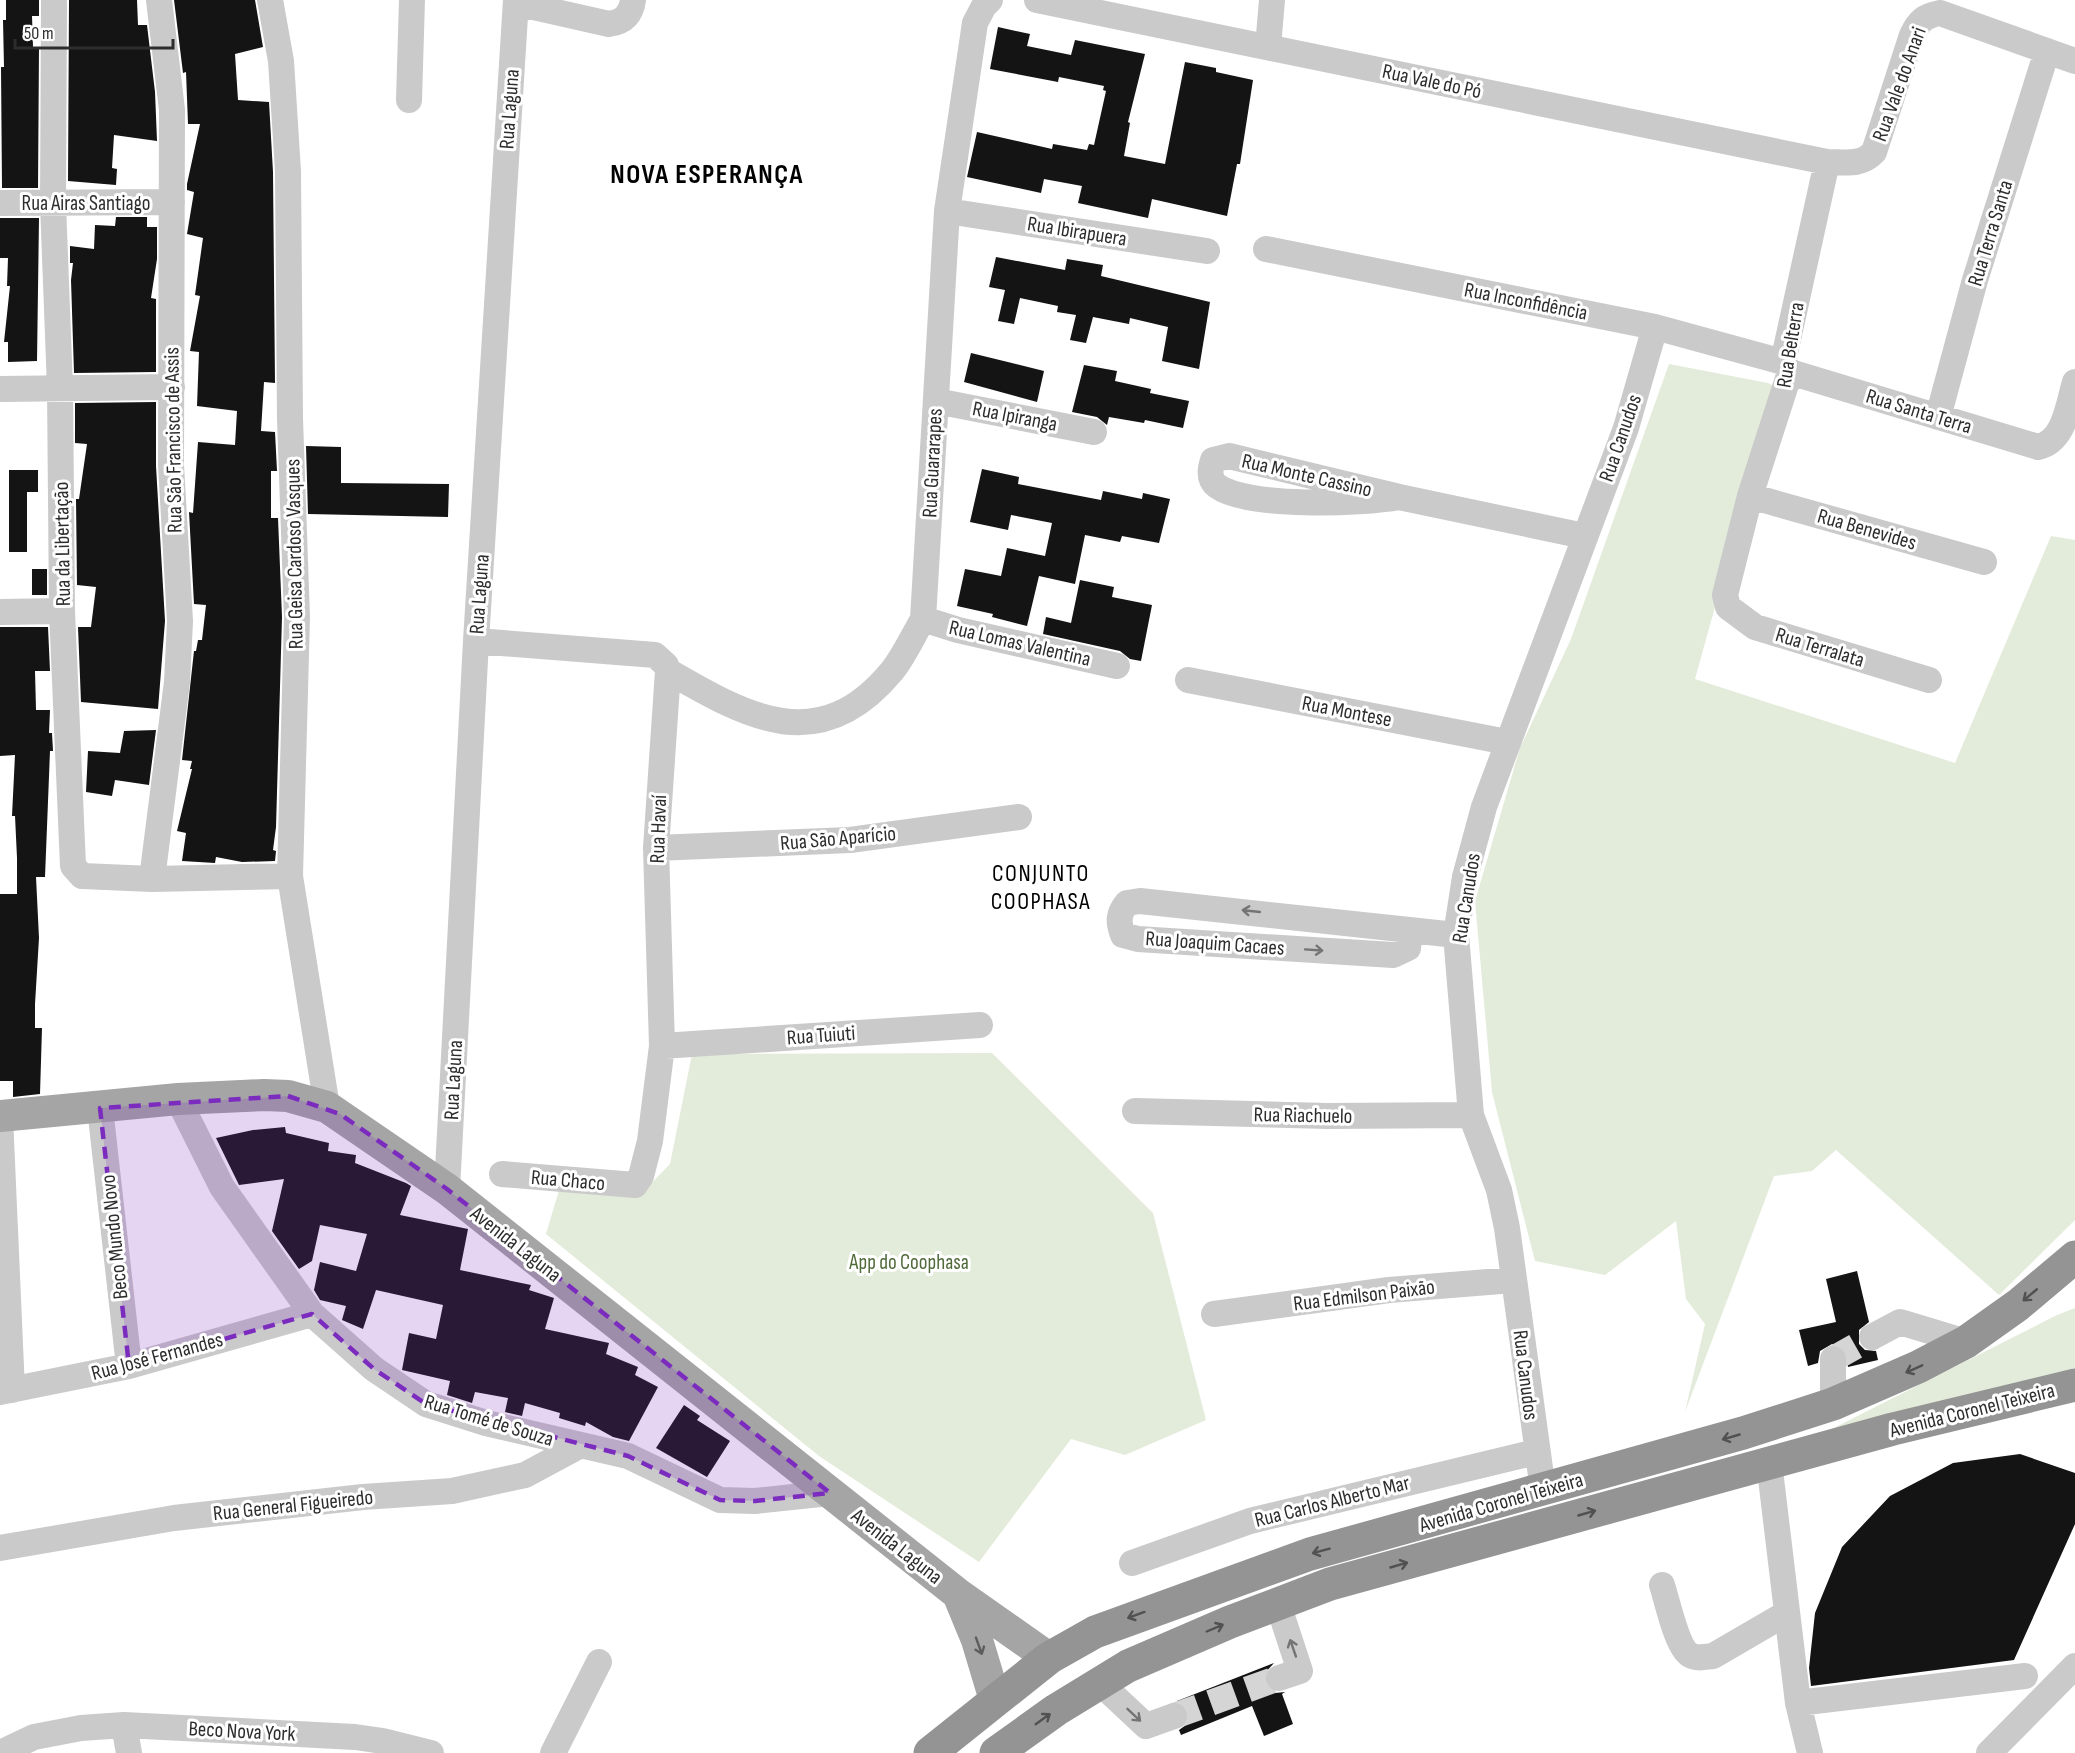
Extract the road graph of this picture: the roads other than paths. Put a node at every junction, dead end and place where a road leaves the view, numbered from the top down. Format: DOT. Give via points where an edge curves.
graph roads {
  1 [pos="54,0"];
  2 [pos="159,0"];
  3 [pos="270,0"];
  4 [pos="412,0"];
  5 [pos="633,0"];
  6 [pos="990,0"];
  7 [pos="1037,0"];
  8 [pos="1272,0"];
  9 [pos="516,2"];
  10 [pos="1268,47"];
  11 [pos="2047,51"];
  12 [pos="2075,61"];
  13 [pos="409,100"];
  14 [pos="1827,162"];
  15 [pos="172,202"];
  16 [pos="0,203"];
  17 [pos="53,204"];
  18 [pos="947,212"];
  19 [pos="1266,249"];
  20 [pos="1207,251"];
  21 [pos="1655,327"];
  22 [pos="1786,367"];
  23 [pos="2075,382"];
  24 [pos="172,387"];
  25 [pos="60,388"];
  26 [pos="0,389"];
  27 [pos="936,401"];
  28 [pos="1938,417"];
  29 [pos="1094,432"];
  30 [pos="1750,496"];
  31 [pos="1400,497"];
  32 [pos="1584,536"];
  33 [pos="1984,562"];
  34 [pos="1725,595"];
  35 [pos="62,611"];
  36 [pos="0,612"];
  37 [pos="923,619"];
  38 [pos="476,641"];
  39 [pos="1117,666"];
  40 [pos="668,672"];
  41 [pos="1188,680"];
  42 [pos="1929,680"];
  43 [pos="1506,742"];
  44 [pos="1019,817"];
  45 [pos="656,848"];
  46 [pos="290,876"];
  47 [pos="152,879"];
  48 [pos="1409,939"];
  49 [pos="1456,944"];
  50 [pos="980,1025"];
  51 [pos="662,1046"];
  52 [pos="178,1100"];
  53 [pos="327,1107"];
  54 [pos="100,1108"];
  55 [pos="1135,1111"];
  56 [pos="1471,1115"];
  57 [pos="0,1116"];
  58 [pos="502,1174"];
  59 [pos="635,1185"];
  60 [pos="447,1189"];
  61 [pos="2075,1257"];
  62 [pos="1513,1280"];
  63 [pos="312,1314"];
  64 [pos="1214,1314"];
  65 [pos="1872,1337"];
  66 [pos="1966,1342"];
  67 [pos="1833,1359"];
  68 [pos="129,1366"];
  69 [pos="2075,1385"];
  70 [pos="6,1391"];
  71 [pos="1833,1404"];
  72 [pos="579,1446"];
  73 [pos="1536,1452"];
  74 [pos="1769,1462"];
  75 [pos="1543,1490"];
  76 [pos="830,1493"];
  77 [pos="0,1548"];
  78 [pos="1132,1563"];
  79 [pos="1662,1586"];
  80 [pos="958,1594"];
  81 [pos="1278,1604"];
  82 [pos="1786,1613"];
  83 [pos="1049,1658"];
  84 [pos="599,1662"];
  85 [pos="2075,1666"];
  86 [pos="2025,1676"];
  87 [pos="1279,1678"];
  88 [pos="1100,1683"];
  89 [pos="995,1700"];
  90 [pos="1798,1703"];
  91 [pos="1174,1716"];
  92 [pos="124,1725"];
  93 [pos="0,1753"];
  94 [pos="129,1753"];
  95 [pos="430,1753"];
  96 [pos="553,1753"];
  97 [pos="930,1753"];
  98 [pos="996,1753"];
  99 [pos="1810,1753"];
  100 [pos="1989,1753"];
  1 -- 17 [label="street, Rua da Libertação"];
  2 -- 15 [label="street, Rua São Francisco de Assis" via="172,110"];
  3 -- 46 [label="street, Rua Geisa Cardoso Vasques" via="281,61 288,171 290,420 297,617"];
  4 -- 13 [label="street"];
  5 -- 9 [label="street" via="628,15 619,23 609,24"];
  6 -- 18 [label="street, Rua Guararapes" via="975,23"];
  7 -- 10 [label="street, Rua Vale do Pó"];
  8 -- 10 [label="street"];
  9 -- 38 [label="street, Rua Laguna"];
  10 -- 14 [label="street, Rua Vale do Pó"];
  11 -- 12 [label="street, Rua Vale do Anari"];
  11 -- 14 [label="street, Rua Vale do Anari" via="1940,13 1929,15 1912,35 1874,152 1856,163"];
  11 -- 28 [label="street, Rua Terra Santa"];
  14 -- 22 [label="street, Rua Belterra"];
  15 -- 17 [label="street, Rua Airas Santiago"];
  15 -- 24 [label="street, Rua São Francisco de Assis"];
  16 -- 17 [label="street, Rua Airas Santiago"];
  17 -- 25 [label="street, Rua da Libertação"];
  18 -- 20 [label="street, Rua Ibirapuera"];
  18 -- 27 [label="street, Rua Guararapes"];
  19 -- 21 [label="street, Rua Inconfidência"];
  21 -- 22 [label="street, Rua Inconfidência"];
  21 -- 32 [label="street, Rua Canudos" via="1626,428"];
  22 -- 28 [label="street, Rua Santa Terra"];
  22 -- 30 [label="street, Rua Belterra"];
  23 -- 28 [label="street, Rua Santa Terra" via="2061,429 2048,445 2031,447"];
  24 -- 25 [label="street"];
  24 -- 47 [label="street, Rua São Francisco de Assis" via="173,537 180,621 178,671"];
  25 -- 26 [label="street"];
  25 -- 35 [label="street, Rua da Libertação"];
  27 -- 29 [label="street, Rua Ipiranga"];
  27 -- 37 [label="street, Rua Guararapes"];
  30 -- 33 [label="street, Rua Benevides"];
  30 -- 34 [label="street, Rua Belterra"];
  31 -- 31 [label="street, Rua Monte Cassino" via="1229,456 1213,460 1210,469 1216,485 1236,493 1287,501 1345,503"];
  31 -- 32 [label="street, Rua Monte Cassino"];
  32 -- 43 [label="street, Rua Canudos"];
  34 -- 42 [label="street, Rua Terralata" via="1728,607 1755,627"];
  35 -- 36 [label="street"];
  35 -- 47 [label="street, Rua da Libertação" via="73,866 82,876"];
  37 -- 39 [label="street, Rua Lomas Valentina"];
  37 -- 40 [label="street, Rua Guararapes" via="893,670 861,702 826,720 803,724 770,720"];
  38 -- 40 [label="street" via="655,655"];
  38 -- 60 [label="street, Rua Laguna"];
  40 -- 45 [label="street, Rua Havaí"];
  41 -- 43 [label="street, Rua Montese"];
  43 -- 49 [label="street, Rua Canudos" via="1468,867"];
  44 -- 45 [label="street, Rua São Aparício" via="850,840"];
  45 -- 51 [label="street, Rua Havaí"];
  46 -- 47 [label="street, Rua da Libertação"];
  46 -- 53 [label="street, Rua Geisa Cardoso Vasques"];
  48 -- 48 [label="street, Rua Joaquim Cacaes, one-way" via="1167,902 1127,903 1120,911 1123,935 1138,939 1393,955"];
  48 -- 49 [label="street, Rua Joaquim Cacaes"];
  49 -- 56 [label="street, Rua Canudos"];
  50 -- 51 [label="street, Rua Tuiuti"];
  51 -- 59 [label="street, Rua Havaí" via="650,1141 642,1176"];
  52 -- 53 [label="main road, Avenida Laguna" via="276,1096 310,1100"];
  52 -- 54 [label="main road, Avenida Laguna"];
  52 -- 63 [label="street, Rua Tomé de Souza" via="222,1187"];
  53 -- 60 [label="main road, Avenida Laguna"];
  54 -- 57 [label="main road, Avenida Laguna"];
  54 -- 68 [label="street, Beco Mundo Novo"];
  55 -- 56 [label="street, Rua Riachuelo"];
  56 -- 62 [label="street, Rua Canudos" via="1499,1190"];
  57 -- 70 [label="street"];
  58 -- 59 [label="street, Rua Chaco"];
  60 -- 76 [label="main road, Avenida Laguna"];
  61 -- 66 [label="highway, Avenida Coronel Teixeira, one-way"];
  62 -- 64 [label="street, Rua Edmilson Paixão" via="1389,1290"];
  62 -- 73 [label="street, Rua Canudos"];
  63 -- 68 [label="street, Rua José Fernandes"];
  63 -- 72 [label="street, Rua Tomé de Souza" via="374,1369 426,1404"];
  65 -- 66 [label="street" via="1900,1322"];
  66 -- 71 [label="highway, Avenida Coronel Teixeira, one-way" via="1918,1368"];
  67 -- 71 [label="street"];
  68 -- 70 [label="street, Rua José Fernandes"];
  69 -- 74 [label="highway, Avenida Coronel Teixeira"];
  71 -- 75 [label="highway, Avenida Coronel Teixeira, one-way"];
  72 -- 76 [label="street, Rua Tomé de Souza" via="628,1456 720,1500 755,1501"];
  72 -- 77 [label="street, Rua General Figueiredo" via="525,1475 452,1491 174,1518"];
  73 -- 75 [label="street, Rua Canudos"];
  73 -- 78 [label="street, Rua Carlos Alberto Mar" via="1250,1521"];
  81 -- 74 [label="highway, Avenida Coronel Teixeira, one-way" via="1330,1584"];
  74 -- 82 [label="street"];
  75 -- 83 [label="highway, Avenida Coronel Teixeira, one-way" via="1310,1554 1132,1617"];
  76 -- 80 [label="main road, Avenida Laguna"];
  79 -- 82 [label="street" via="1681,1645 1689,1655 1700,1658 1713,1656"];
  80 -- 83 [label="main road, Avenida Laguna"];
  80 -- 89 [label="main road, Avenida Laguna, one-way"];
  87 -- 81 [label="street, one-way" via="1300,1671"];
  88 -- 81 [label="highway, Avenida Coronel Teixeira, one-way" via="1128,1666"];
  82 -- 90 [label="street"];
  83 -- 89 [label="highway, Avenida Coronel Teixeira"];
  84 -- 96 [label="street"];
  85 -- 100 [label="street"];
  86 -- 90 [label="street"];
  88 -- 91 [label="street, one-way" via="1146,1726"];
  98 -- 88 [label="highway, Avenida Coronel Teixeira, one-way"];
  89 -- 97 [label="highway, Avenida Coronel Teixeira"];
  90 -- 99 [label="street"];
  92 -- 93 [label="street, Beco Nova York" via="34,1737"];
  92 -- 94 [label="street"];
  92 -- 95 [label="street, Beco Nova York" via="355,1737"];
}
